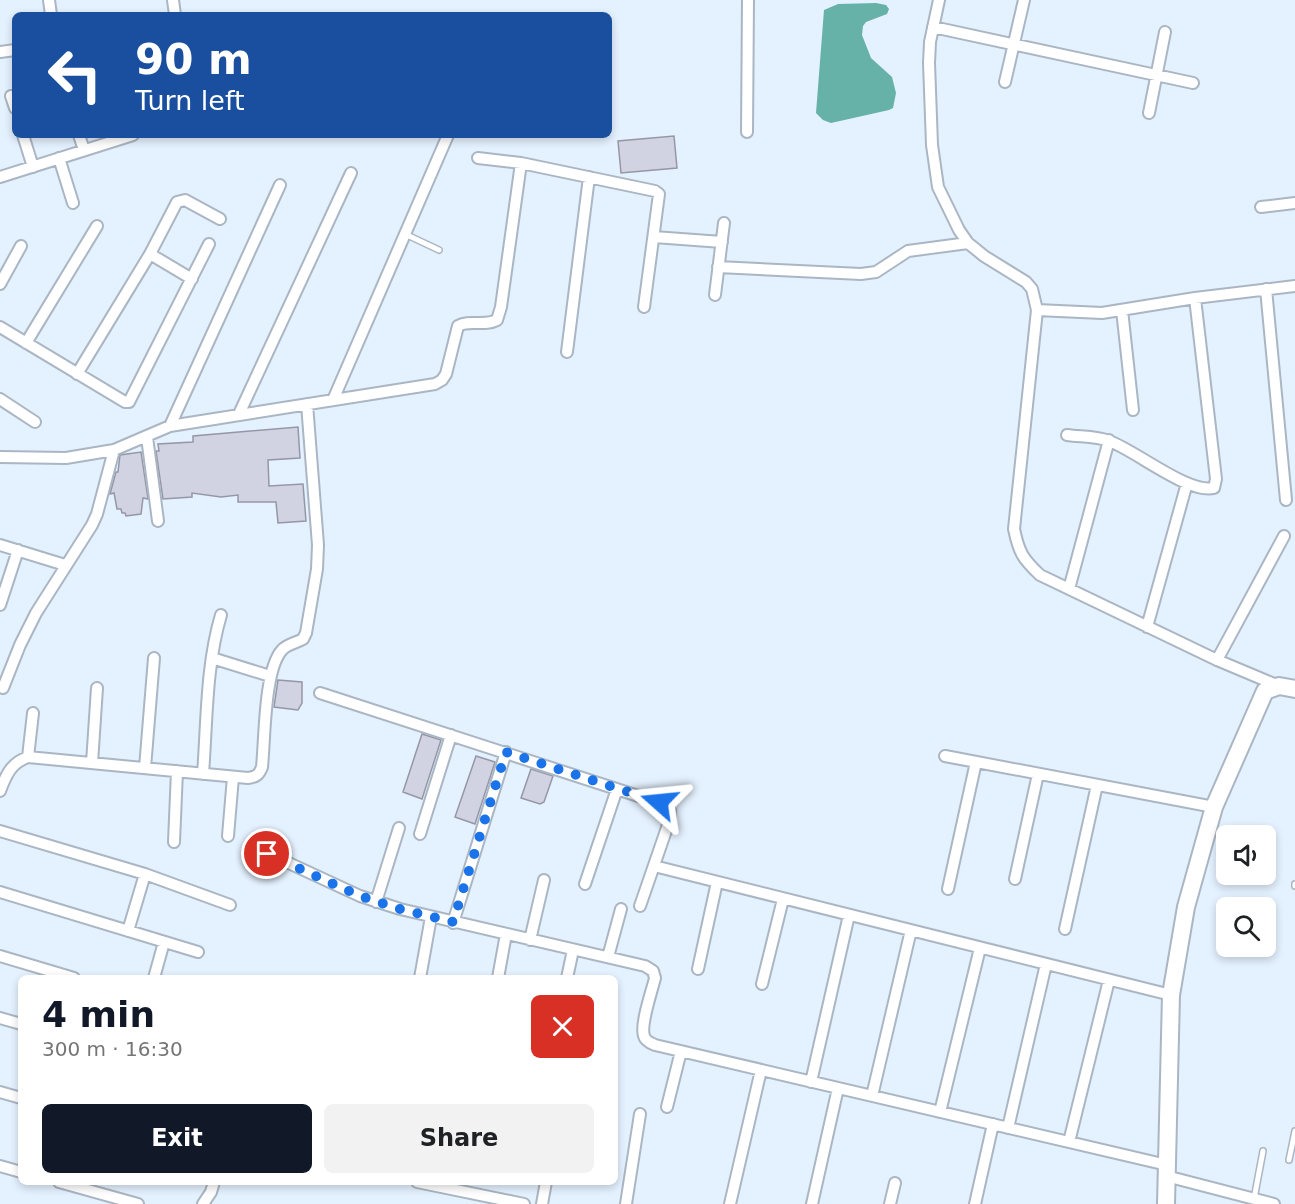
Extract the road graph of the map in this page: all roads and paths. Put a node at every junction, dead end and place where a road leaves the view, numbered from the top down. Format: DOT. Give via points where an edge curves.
graph roads {
  1 [pos="748,0"];
  2 [pos="939,0"];
  3 [pos="1024,0"];
  4 [pos="933,27"];
  5 [pos="1165,32"];
  6 [pos="1014,45"];
  7 [pos="1156,75"];
  8 [pos="1005,82"];
  9 [pos="1192,83"];
  10 [pos="11,96"];
  11 [pos="12,99"];
  12 [pos="1149,113"];
  13 [pos="747,132"];
  14 [pos="24,138"];
  15 [pos="80,138"];
  16 [pos="123,138"];
  17 [pos="447,138"];
  18 [pos="84,150"];
  19 [pos="59,158"];
  20 [pos="478,158"];
  21 [pos="521,163"];
  22 [pos="33,167"];
  23 [pos="351,173"];
  24 [pos="0,177"];
  25 [pos="589,177"];
  26 [pos="280,185"];
  27 [pos="73,203"];
  28 [pos="1295,203"];
  29 [pos="1261,207"];
  30 [pos="220,219"];
  31 [pos="724,223"];
  32 [pos="97,226"];
  33 [pos="405,234"];
  34 [pos="654,237"];
  35 [pos="722,242"];
  36 [pos="968,243"];
  37 [pos="209,244"];
  38 [pos="21,246"];
  39 [pos="439,250"];
  40 [pos="150,254"];
  41 [pos="718,267"];
  42 [pos="192,279"];
  43 [pos="0,284"];
  44 [pos="1295,286"];
  45 [pos="1266,289"];
  46 [pos="715,295"];
  47 [pos="1195,298"];
  48 [pos="644,307"];
  49 [pos="1037,310"];
  50 [pos="1122,310"];
  51 [pos="0,327"];
  52 [pos="26,344"];
  53 [pos="567,352"];
  54 [pos="76,374"];
  55 [pos="0,399"];
  56 [pos="333,400"];
  57 [pos="307,404"];
  58 [pos="1133,410"];
  59 [pos="239,414"];
  60 [pos="35,422"];
  61 [pos="170,426"];
  62 [pos="1067,435"];
  63 [pos="147,437"];
  64 [pos="1108,440"];
  65 [pos="114,450"];
  66 [pos="0,457"];
  67 [pos="1187,483"];
  68 [pos="1286,500"];
  69 [pos="158,521"];
  70 [pos="1284,536"];
  71 [pos="0,544"];
  72 [pos="18,550"];
  73 [pos="65,565"];
  74 [pos="1070,589"];
  75 [pos="0,605"];
  76 [pos="221,615"];
  77 [pos="1147,627"];
  78 [pos="154,658"];
  79 [pos="212,658"];
  80 [pos="1217,660"];
  81 [pos="270,676"];
  82 [pos="3,688"];
  83 [pos="97,688"];
  84 [pos="1287,688"];
  85 [pos="320,693"];
  86 [pos="33,714"];
  87 [pos="451,735"];
  88 [pos="506,752"];
  89 [pos="945,756"];
  90 [pos="28,757"];
  91 [pos="976,762"];
  92 [pos="92,763"];
  93 [pos="145,768"];
  94 [pos="177,771"];
  95 [pos="3,773"];
  96 [pos="203,774"];
  97 [pos="1038,774"];
  98 [pos="233,777"];
  99 [pos="1097,785"];
  100 [pos="617,789"];
  101 [pos="0,791"];
  102 [pos="1214,807"];
  103 [pos="399,828"];
  104 [pos="0,831"];
  105 [pos="420,834"];
  106 [pos="228,836"];
  107 [pos="174,842"];
  108 [pos="267,854"];
  109 [pos="654,866"];
  110 [pos="145,874"];
  111 [pos="1015,879"];
  112 [pos="544,880"];
  113 [pos="717,882"];
  114 [pos="585,884"];
  115 [pos="948,889"];
  116 [pos="0,892"];
  117 [pos="783,899"];
  118 [pos="376,902"];
  119 [pos="230,905"];
  120 [pos="640,906"];
  121 [pos="621,909"];
  122 [pos="849,915"];
  123 [pos="431,917"];
  124 [pos="453,922"];
  125 [pos="1065,929"];
  126 [pos="911,930"];
  127 [pos="128,931"];
  128 [pos="506,934"];
  129 [pos="530,940"];
  130 [pos="164,942"];
  131 [pos="980,948"];
  132 [pos="573,950"];
  133 [pos="198,952"];
  134 [pos="0,956"];
  135 [pos="608,957"];
  136 [pos="1046,964"];
  137 [pos="698,969"];
  138 [pos="64,975"];
  139 [pos="155,975"];
  140 [pos="421,975"];
  141 [pos="499,975"];
  142 [pos="568,975"];
  143 [pos="1109,980"];
  144 [pos="762,984"];
  145 [pos="1171,995"];
  146 [pos="0,1018"];
  147 [pos="18,1023"];
  148 [pos="681,1051"];
  149 [pos="761,1070"];
  150 [pos="811,1082"];
  151 [pos="838,1088"];
  152 [pos="0,1092"];
  153 [pos="872,1096"];
  154 [pos="18,1097"];
  155 [pos="668,1107"];
  156 [pos="940,1112"];
  157 [pos="640,1114"];
  158 [pos="993,1124"];
  159 [pos="1008,1128"];
  160 [pos="1295,1131"];
  161 [pos="1069,1142"];
  162 [pos="1263,1151"];
  163 [pos="1289,1160"];
  164 [pos="0,1166"];
  165 [pos="1166,1170"];
  166 [pos="18,1171"];
  167 [pos="895,1183"];
  168 [pos="213,1185"];
  169 [pos="444,1185"];
  170 [pos="545,1185"];
  171 [pos="93,1187"];
  172 [pos="462,1187"];
  173 [pos="1254,1199"];
  174 [pos="138,1204"];
  175 [pos="203,1204"];
  176 [pos="524,1204"];
  177 [pos="542,1204"];
  178 [pos="626,1204"];
  179 [pos="730,1204"];
  180 [pos="812,1204"];
  181 [pos="890,1204"];
  182 [pos="975,1204"];
  183 [pos="1166,1204"];
  184 [pos="1274,1204"];
  1 -- 13 [label="street"];
  2 -- 4 [label="street"];
  3 -- 6 [label="street"];
  4 -- 6 [label="street"];
  4 -- 36 [label="street" via="928,63 934,167 942,198"];
  5 -- 7 [label="street"];
  6 -- 7 [label="street"];
  6 -- 8 [label="street"];
  7 -- 9 [label="street"];
  7 -- 12 [label="street"];
  10 -- 11 [label="street"];
  14 -- 22 [label="street"];
  15 -- 18 [label="street"];
  16 -- 18 [label="street"];
  17 -- 33 [label="street"];
  18 -- 19 [label="street"];
  19 -- 22 [label="street"];
  19 -- 27 [label="street"];
  20 -- 21 [label="street"];
  21 -- 25 [label="street"];
  21 -- 56 [label="street" via="497,320 463,323 458,327 446,374 435,384"];
  22 -- 24 [label="street"];
  23 -- 59 [label="street"];
  25 -- 34 [label="street" via="655,190 659,194"];
  25 -- 53 [label="street"];
  26 -- 61 [label="street"];
  28 -- 29 [label="street"];
  30 -- 40 [label="street" via="185,200 177,202"];
  31 -- 35 [label="street"];
  32 -- 52 [label="street"];
  33 -- 39 [label="lane"];
  33 -- 56 [label="street"];
  34 -- 35 [label="street"];
  34 -- 48 [label="street"];
  35 -- 41 [label="street"];
  36 -- 41 [label="street" via="908,252 876,272 861,274"];
  36 -- 49 [label="street" via="1026,282 1032,289"];
  37 -- 42 [label="street"];
  38 -- 43 [label="street"];
  40 -- 42 [label="street"];
  40 -- 54 [label="street"];
  41 -- 46 [label="street"];
  42 -- 54 [label="street" via="129,402"];
  44 -- 45 [label="street"];
  45 -- 47 [label="street"];
  45 -- 68 [label="street"];
  47 -- 50 [label="street"];
  47 -- 67 [label="street" via="1216,479 1214,488 1206,490"];
  49 -- 50 [label="street"];
  49 -- 74 [label="street" via="1014,529 1023,559 1040,575"];
  50 -- 58 [label="street"];
  51 -- 52 [label="street"];
  52 -- 54 [label="street"];
  55 -- 60 [label="street"];
  56 -- 57 [label="street"];
  57 -- 59 [label="street"];
  57 -- 81 [label="street" via="317,569 306,633 303,639 282,650"];
  59 -- 61 [label="street"];
  61 -- 63 [label="street"];
  62 -- 64 [label="street"];
  63 -- 65 [label="street"];
  63 -- 69 [label="street"];
  64 -- 67 [label="street"];
  64 -- 74 [label="street"];
  65 -- 66 [label="street" via="66,458"];
  65 -- 73 [label="street" via="97,514"];
  67 -- 77 [label="street"];
  70 -- 80 [label="street"];
  71 -- 72 [label="street"];
  72 -- 73 [label="street"];
  72 -- 75 [label="street"];
  73 -- 82 [label="street" via="36,613"];
  74 -- 77 [label="street"];
  76 -- 79 [label="street"];
  77 -- 80 [label="street"];
  78 -- 93 [label="street"];
  79 -- 81 [label="street"];
  79 -- 96 [label="street"];
  80 -- 84 [label="street"];
  81 -- 98 [label="street" via="262,767 256,777"];
  83 -- 92 [label="street"];
  84 -- 102 [label="street" via="1265,691"];
  85 -- 87 [label="street"];
  86 -- 90 [label="street"];
  87 -- 88 [label="street"];
  87 -- 105 [label="street"];
  88 -- 100 [label="street"];
  88 -- 124 [label="street"];
  89 -- 91 [label="street"];
  90 -- 92 [label="street"];
  90 -- 95 [label="street"];
  91 -- 97 [label="street"];
  91 -- 115 [label="street"];
  92 -- 93 [label="street"];
  93 -- 94 [label="street"];
  94 -- 96 [label="street"];
  94 -- 107 [label="street"];
  95 -- 101 [label="street"];
  96 -- 98 [label="street"];
  97 -- 99 [label="street"];
  97 -- 111 [label="street"];
  98 -- 106 [label="street"];
  99 -- 102 [label="street"];
  99 -- 125 [label="street"];
  100 -- 109 [label="street" via="659,802 670,811"];
  100 -- 114 [label="street"];
  102 -- 145 [label="street" via="1186,907"];
  103 -- 118 [label="street"];
  104 -- 110 [label="street"];
  108 -- 118 [label="street"];
  109 -- 113 [label="street"];
  109 -- 120 [label="street"];
  110 -- 119 [label="street"];
  110 -- 127 [label="street"];
  112 -- 129 [label="street"];
  113 -- 117 [label="street"];
  113 -- 137 [label="street"];
  116 -- 127 [label="street"];
  117 -- 122 [label="street"];
  117 -- 144 [label="street"];
  118 -- 123 [label="street"];
  121 -- 135 [label="street"];
  122 -- 126 [label="street"];
  122 -- 150 [label="street"];
  123 -- 124 [label="street"];
  123 -- 140 [label="street"];
  124 -- 128 [label="street"];
  126 -- 131 [label="street"];
  126 -- 153 [label="street"];
  127 -- 130 [label="street"];
  128 -- 129 [label="street"];
  128 -- 141 [label="street"];
  129 -- 132 [label="street"];
  130 -- 133 [label="street"];
  130 -- 139 [label="street"];
  131 -- 136 [label="street"];
  131 -- 156 [label="street"];
  132 -- 135 [label="street"];
  132 -- 142 [label="street"];
  134 -- 138 [label="street"];
  135 -- 148 [label="street" via="653,971 644,1036 654,1045"];
  136 -- 143 [label="street"];
  136 -- 159 [label="street"];
  143 -- 145 [label="street"];
  143 -- 161 [label="street"];
  145 -- 165 [label="street"];
  146 -- 147 [label="street"];
  148 -- 149 [label="street"];
  148 -- 155 [label="street"];
  149 -- 150 [label="street"];
  149 -- 179 [label="street"];
  150 -- 151 [label="street"];
  151 -- 153 [label="street"];
  151 -- 180 [label="street"];
  152 -- 154 [label="street"];
  153 -- 156 [label="street"];
  156 -- 158 [label="street"];
  157 -- 178 [label="street"];
  158 -- 159 [label="street"];
  158 -- 182 [label="street"];
  159 -- 161 [label="street"];
  160 -- 163 [label="lane"];
  161 -- 165 [label="street"];
  162 -- 173 [label="lane"];
  164 -- 166 [label="street"];
  165 -- 173 [label="street"];
  165 -- 183 [label="street"];
  167 -- 181 [label="street"];
  168 -- 175 [label="street"];
  169 -- 172 [label="street"];
  170 -- 177 [label="street"];
  171 -- 174 [label="street"];
  172 -- 176 [label="street"];
  173 -- 184 [label="street"];
}
